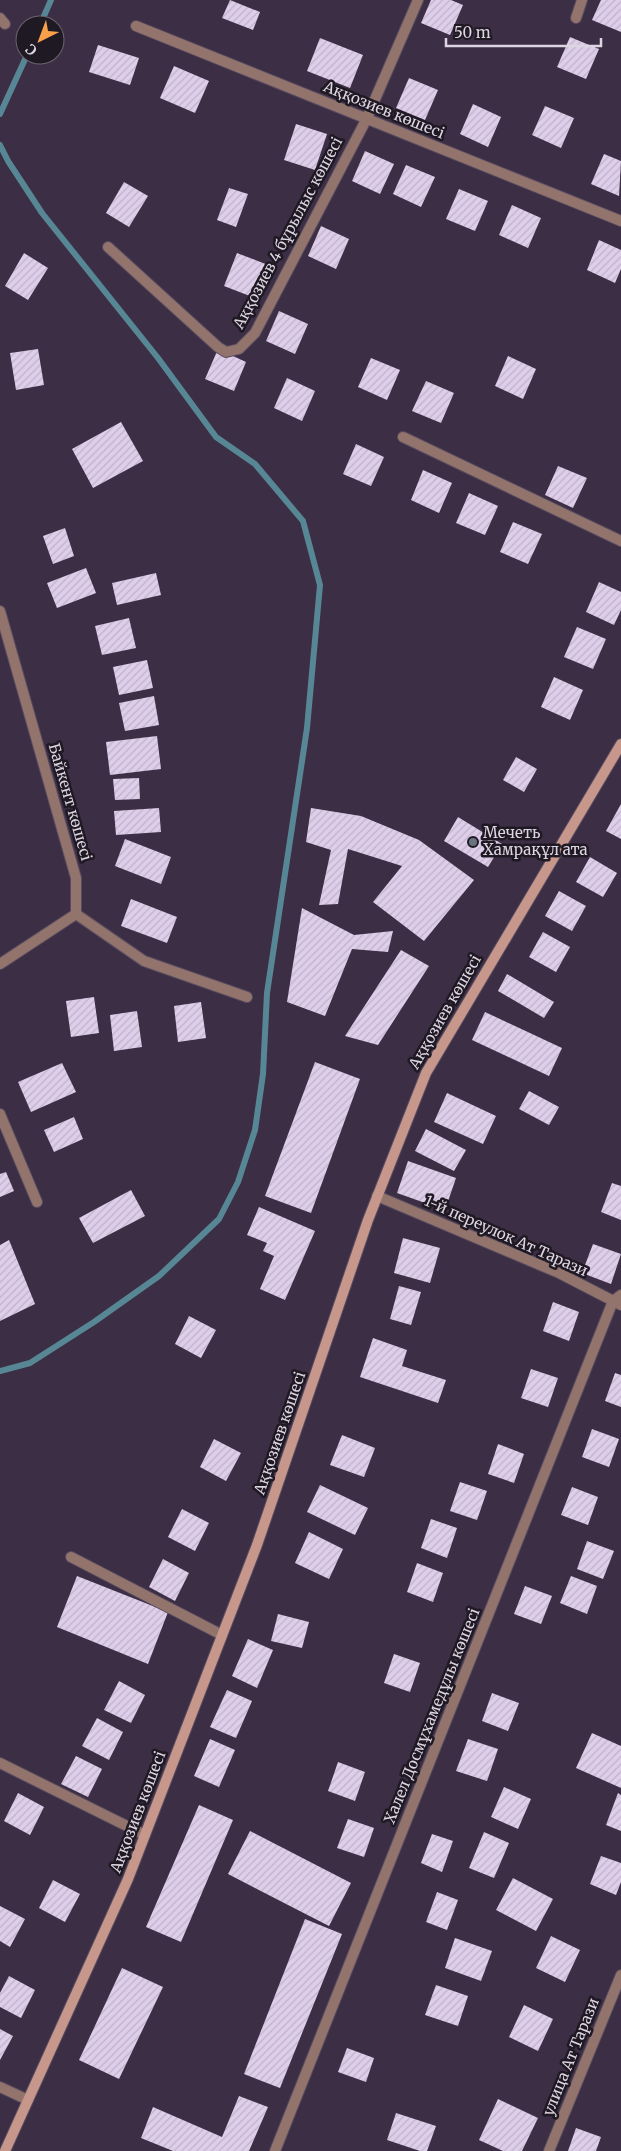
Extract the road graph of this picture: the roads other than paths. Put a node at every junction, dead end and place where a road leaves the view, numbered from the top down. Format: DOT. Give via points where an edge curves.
graph roads {
  1 [pos="418,0"];
  2 [pos="582,0"];
  3 [pos="576,18"];
  4 [pos="136,26"];
  5 [pos="366,120"];
  6 [pos="621,221"];
  7 [pos="108,247"];
  8 [pos="403,436"];
  9 [pos="621,541"];
  10 [pos="0,611"];
  11 [pos="621,744"];
  12 [pos="76,914"];
  13 [pos="0,964"];
  14 [pos="247,997"];
  15 [pos="0,1114"];
  16 [pos="377,1196"];
  17 [pos="37,1202"];
  18 [pos="618,1300"];
  19 [pos="71,1557"];
  20 [pos="222,1635"];
  21 [pos="0,1763"];
  22 [pos="145,1835"];
  23 [pos="621,1975"];
  24 [pos="0,2087"];
  25 [pos="28,2100"];
  26 [pos="5,2151"];
  27 [pos="275,2151"];
  28 [pos="549,2151"];
  1 -- 5 [label="street, Аққозиев 4 бұрылыс көшесі"];
  2 -- 3 [label="street"];
  4 -- 5 [label="street, Аққозиев көшесі"];
  5 -- 6 [label="street, Аққозиев көшесі"];
  5 -- 7 [label="street, Аққозиев 4 бұрылыс көшесі" via="254,333 239,349 226,352 218,347"];
  8 -- 9 [label="street"];
  10 -- 12 [label="street, Байкент көшесі" via="76,878"];
  11 -- 16 [label="main road, Аққозиев көшесі" via="426,1073"];
  12 -- 13 [label="street"];
  12 -- 14 [label="street" via="144,961"];
  15 -- 17 [label="street"];
  16 -- 18 [label="street, 1-й переулок Ат Тарази"];
  16 -- 20 [label="main road, Аққозиев көшесі" via="257,1545"];
  18 -- 27 [label="street, Халел Досмұхамедұлы көшесі"];
  19 -- 20 [label="street"];
  20 -- 22 [label="main road, Аққозиев көшесі"];
  21 -- 22 [label="street"];
  22 -- 25 [label="main road, Аққозиев көшесі"];
  23 -- 28 [label="street, улица Ат Тарази"];
  24 -- 25 [label="street"];
  25 -- 26 [label="main road, Аққозиев көшесі"];
}
